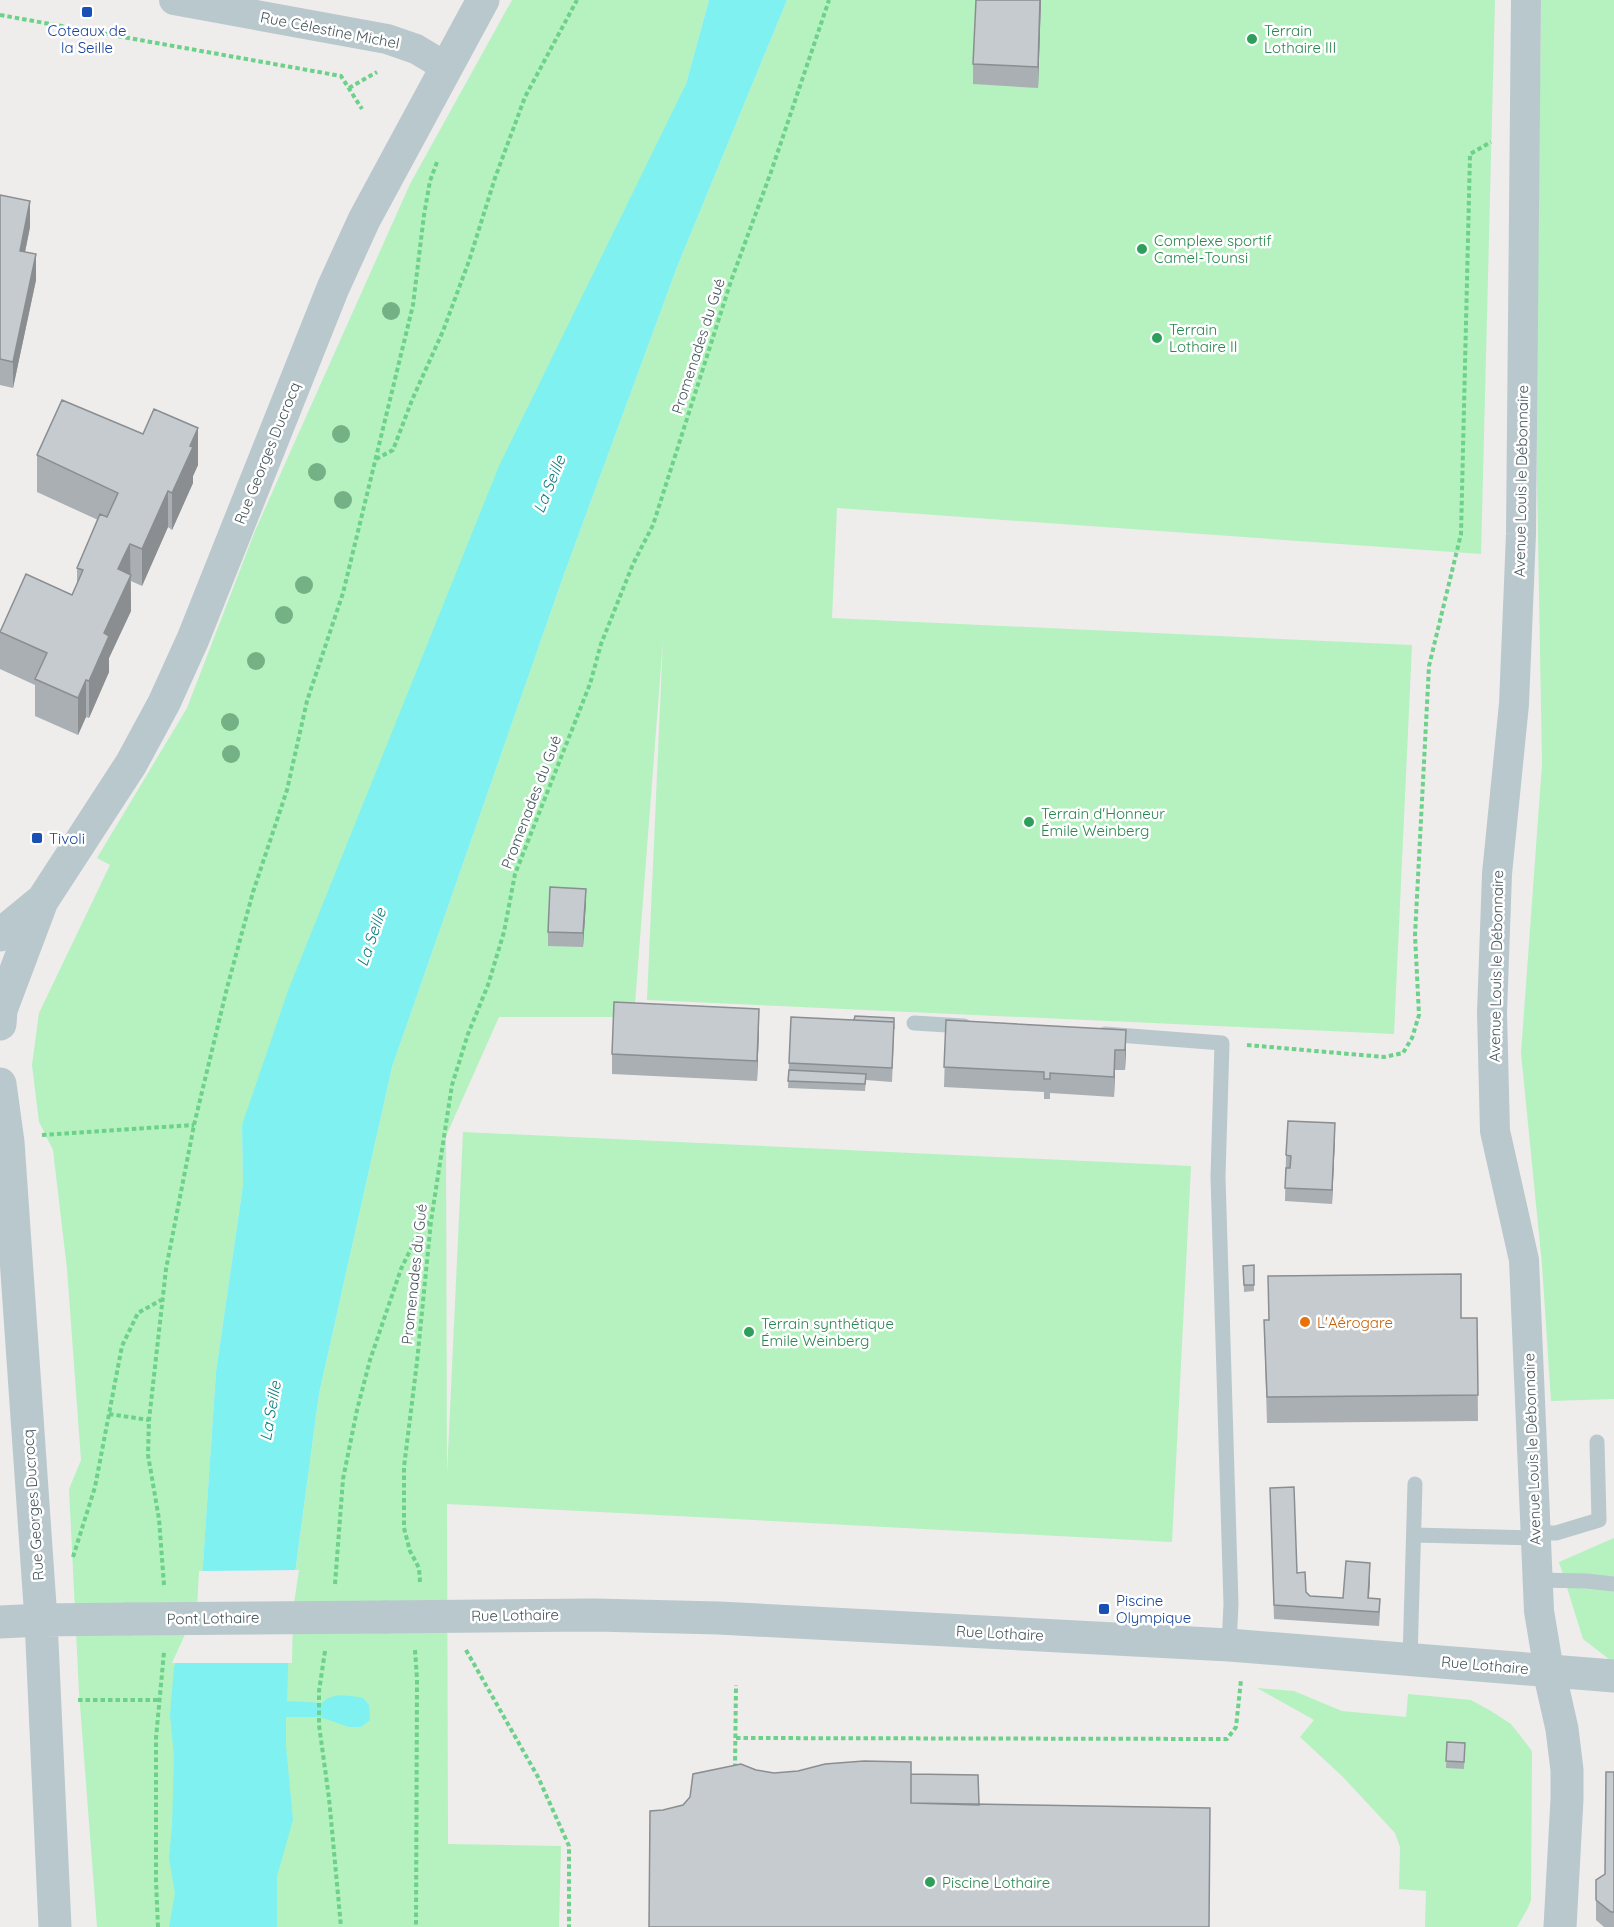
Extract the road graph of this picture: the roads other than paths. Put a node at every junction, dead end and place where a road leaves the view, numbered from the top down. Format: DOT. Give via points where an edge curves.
graph roads {
  1 [pos="174,0"];
  2 [pos="483,0"];
  3 [pos="1526,0"];
  4 [pos="446,67"];
  5 [pos="42,901"];
  6 [pos="0,935"];
  7 [pos="914,1023"];
  8 [pos="0,1024"];
  9 [pos="982,1027"];
  10 [pos="1085,1033"];
  11 [pos="1,1097"];
  12 [pos="1598,1442"];
  13 [pos="1415,1484"];
  14 [pos="1414,1535"];
  15 [pos="1535,1536"];
  16 [pos="1537,1580"];
  17 [pos="1614,1584"];
  18 [pos="385,1617"];
  19 [pos="41,1620"];
  20 [pos="0,1622"];
  21 [pos="1235,1646"];
  22 [pos="1410,1660"];
  23 [pos="1549,1671"];
  24 [pos="1614,1676"];
  25 [pos="56,1927"];
  26 [pos="1560,1927"];
  1 -- 4 [label="street, Rue Célestine Michel" via="387,39 416,49"];
  2 -- 4 [label="street, Rue Georges Ducrocq"];
  3 -- 15 [label="street, Avenue Louis le Débonnaire" via="1521,534 1514,704 1497,874 1492,1013 1495,1131 1524,1260"];
  4 -- 5 [label="street, Rue Georges Ducrocq" via="364,220 333,288 164,704 131,764"];
  5 -- 6 [label="street, Rue Georges Ducrocq"];
  5 -- 8 [label="street, Rue Georges Ducrocq" via="1,1010"];
  7 -- 9 [label="lane"];
  10 -- 21 [label="lane" via="1222,1043 1218,1177"];
  11 -- 19 [label="street, Rue Georges Ducrocq" via="8,1142"];
  12 -- 15 [label="lane" via="1599,1520"];
  13 -- 14 [label="lane"];
  14 -- 15 [label="lane"];
  14 -- 22 [label="lane"];
  15 -- 16 [label="street, Avenue Louis le Débonnaire"];
  16 -- 17 [label="lane"];
  16 -- 23 [label="street, Avenue Louis le Débonnaire"];
  18 -- 19 [label="street, Pont Lothaire, bridge"];
  18 -- 21 [label="street, Rue Lothaire" via="719,1618"];
  19 -- 20 [label="street, Pont Lothaire"];
  19 -- 25 [label="street, Rue Georges Ducrocq"];
  21 -- 22 [label="street, Rue Lothaire"];
  22 -- 23 [label="street, Rue Lothaire"];
  23 -- 24 [label="street, Rue Lothaire"];
  23 -- 26 [label="street, Avenue Louis le Débonnaire" via="1567,1770"];
}
